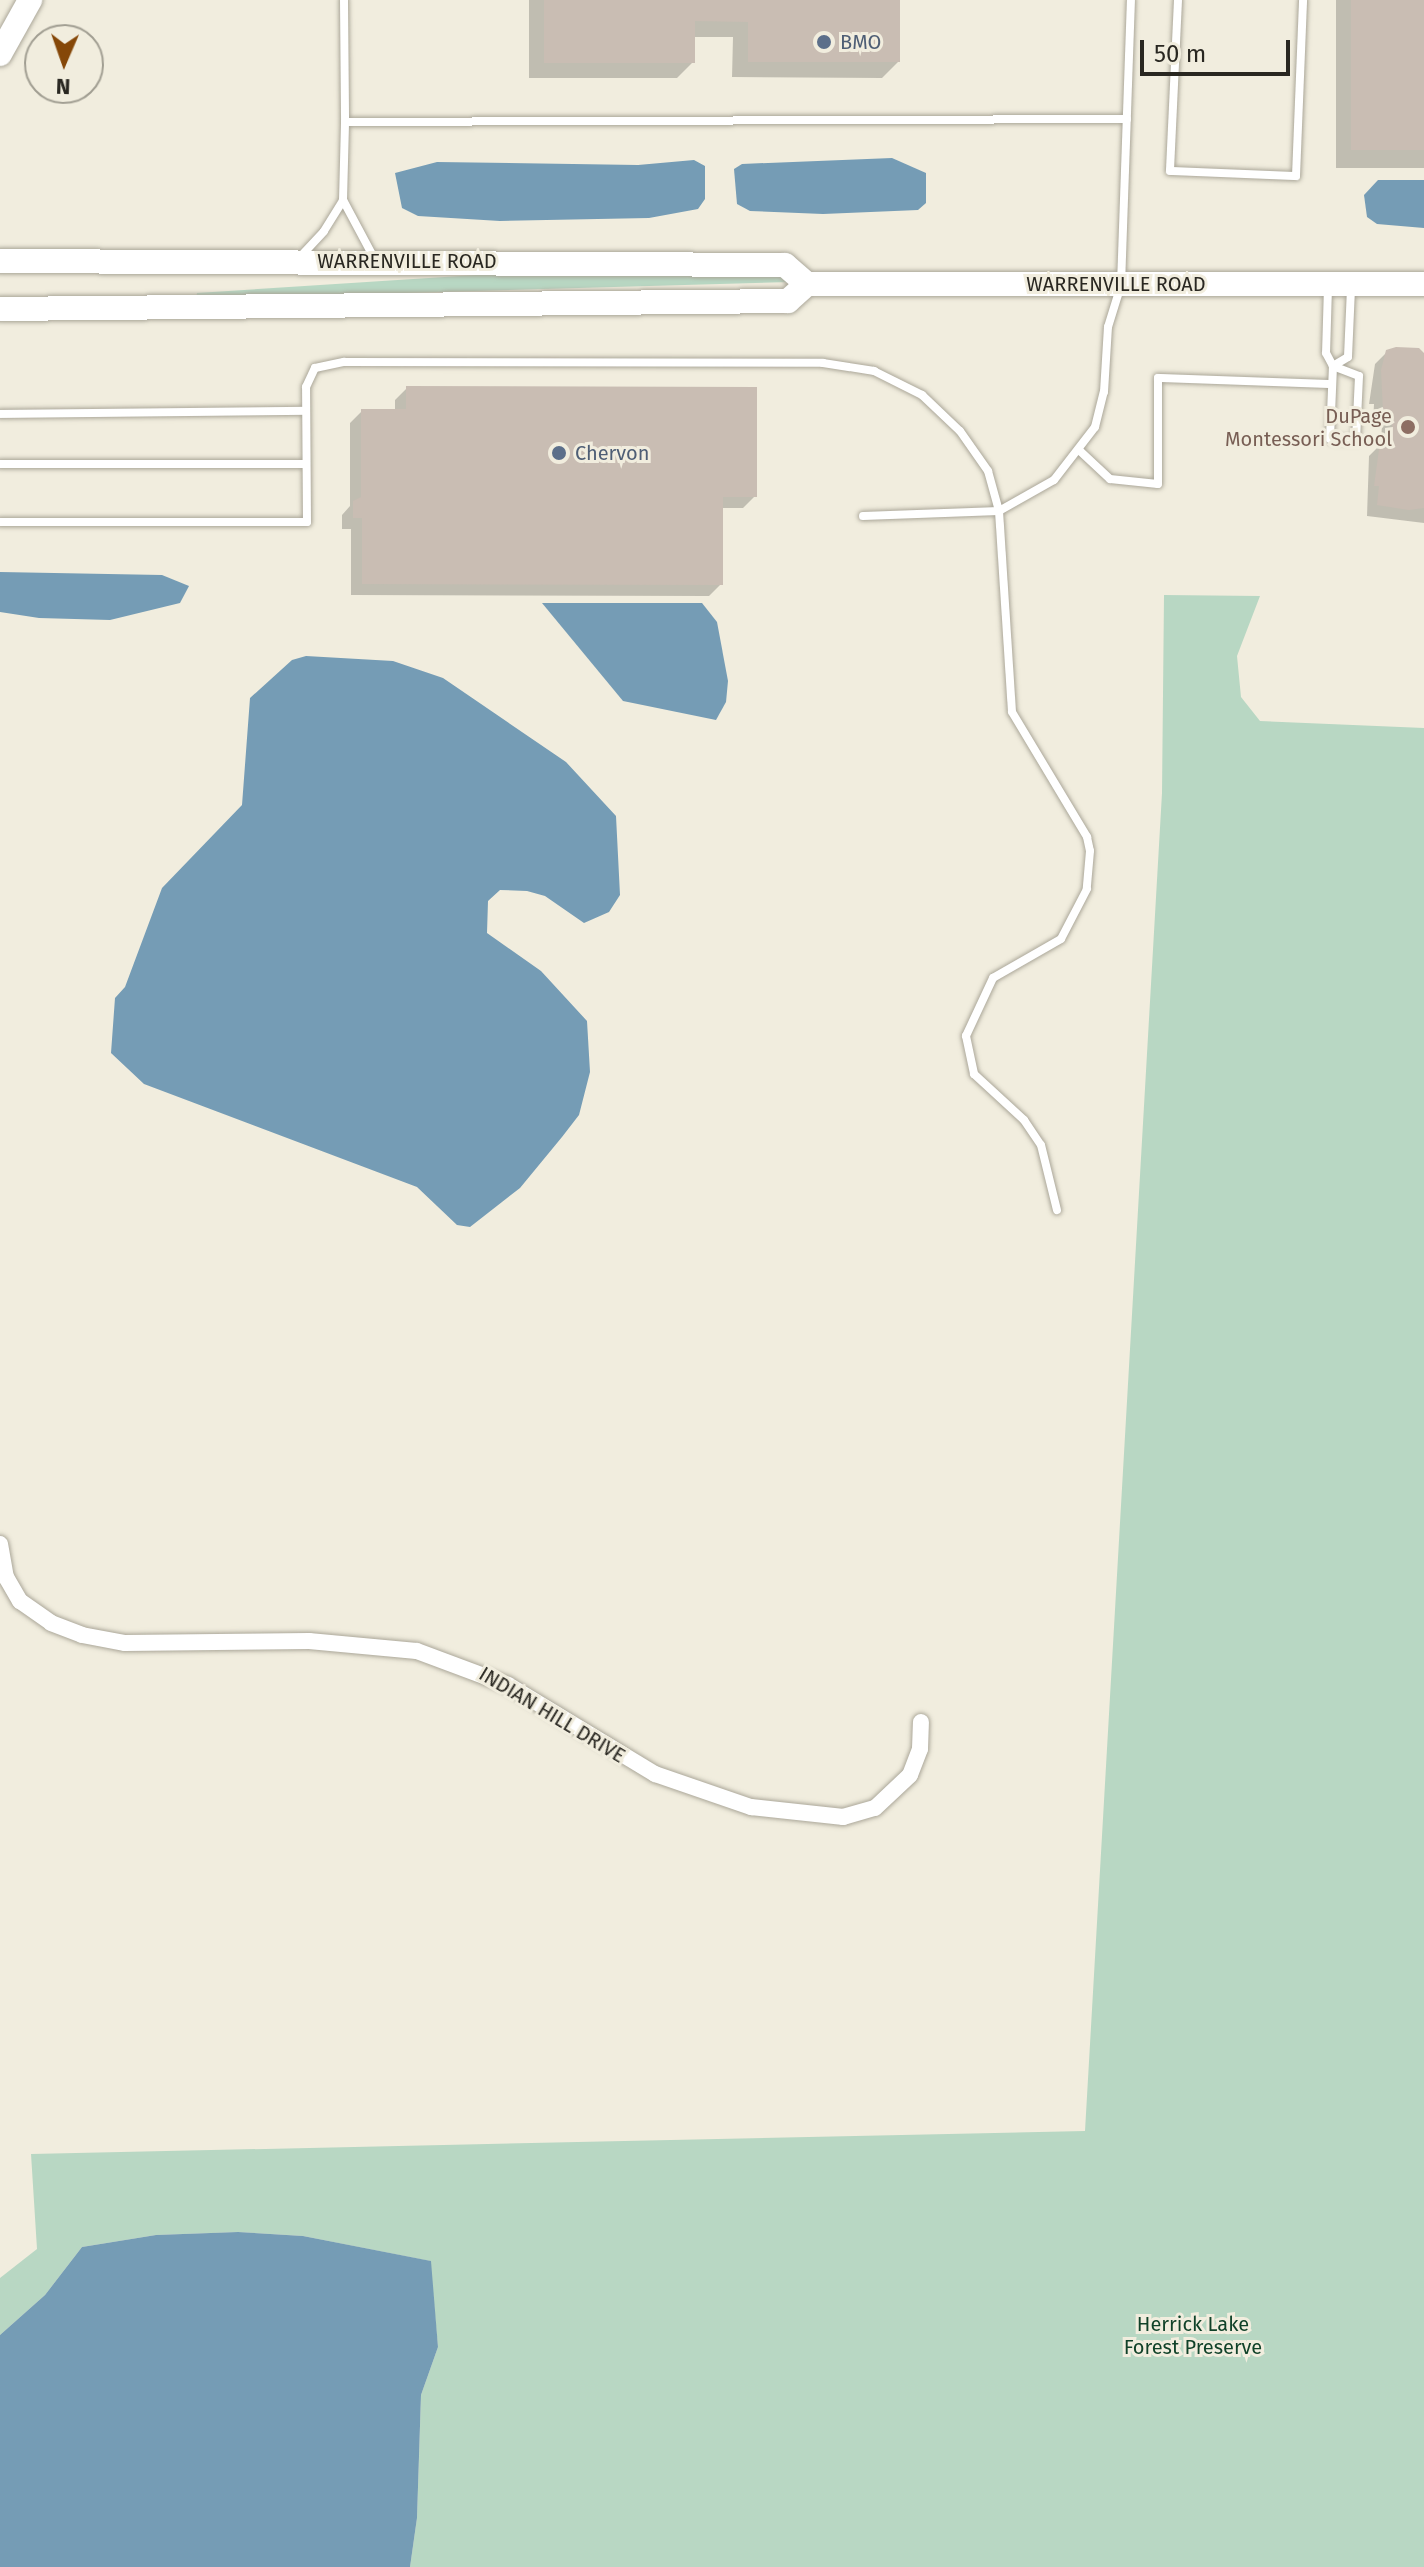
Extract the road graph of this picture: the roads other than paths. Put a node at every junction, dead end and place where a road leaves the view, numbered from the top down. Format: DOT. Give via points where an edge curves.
graph roads {
  1 [pos="30,0"];
  2 [pos="344,0"];
  3 [pos="1131,0"];
  4 [pos="1178,0"];
  5 [pos="1303,0"];
  6 [pos="0,54"];
  7 [pos="1127,119"];
  8 [pos="345,122"];
  9 [pos="343,200"];
  10 [pos="0,239"];
  11 [pos="29,260"];
  12 [pos="296,260"];
  13 [pos="0,261"];
  14 [pos="375,261"];
  15 [pos="807,284"];
  16 [pos="1340,284"];
  17 [pos="1424,284"];
  18 [pos="1121,285"];
  19 [pos="0,309"];
  20 [pos="1333,366"];
  21 [pos="1332,384"];
  22 [pos="306,411"];
  23 [pos="0,414"];
  24 [pos="1080,451"];
  25 [pos="0,464"];
  26 [pos="306,464"];
  27 [pos="999,511"];
  28 [pos="863,516"];
  29 [pos="0,522"];
  30 [pos="1057,1210"];
  31 [pos="0,1544"];
  32 [pos="921,1722"];
  1 -- 6 [label="main road"];
  2 -- 8 [label="lane"];
  3 -- 7 [label="lane"];
  4 -- 5 [label="lane" via="1170,171 1296,176"];
  7 -- 8 [label="lane"];
  7 -- 18 [label="lane"];
  8 -- 9 [label="lane"];
  9 -- 12 [label="lane" via="324,231"];
  9 -- 14 [label="lane"];
  10 -- 11 [label="main road"];
  11 -- 12 [label="main road, WARRENVILLE ROAD"];
  11 -- 13 [label="main road, WARRENVILLE ROAD"];
  12 -- 14 [label="main road, WARRENVILLE ROAD"];
  14 -- 15 [label="main road, WARRENVILLE ROAD" via="785,265"];
  15 -- 18 [label="main road, WARRENVILLE ROAD"];
  15 -- 19 [label="main road, WARRENVILLE ROAD" via="788,301"];
  16 -- 17 [label="main road, WARRENVILLE ROAD"];
  16 -- 18 [label="main road, WARRENVILLE ROAD"];
  16 -- 20 [label="lane" via="1326,353"];
  16 -- 20 [label="lane" via="1348,357"];
  18 -- 24 [label="lane" via="1108,327 1104,392 1095,427"];
  20 -- 21 [label="lane"];
  20 -- 21 [label="lane" via="1359,376 1356,440 1330,439"];
  21 -- 24 [label="lane" via="1158,378 1158,484 1110,479"];
  22 -- 23 [label="lane"];
  22 -- 26 [label="lane"];
  22 -- 27 [label="lane" via="306,387 315,368 344,362 823,363 874,371 922,395 960,431 988,471"];
  24 -- 27 [label="lane" via="1054,480"];
  25 -- 26 [label="lane"];
  26 -- 29 [label="lane" via="307,522"];
  27 -- 28 [label="lane"];
  27 -- 30 [label="lane" via="1012,712 1087,837 1091,867 1087,889 1061,939 993,978 969,1023 966,1049 974,1074 1024,1120 1041,1145"];
  31 -- 32 [label="street, INDIAN HILL DRIVE" via="6,1577 20,1601 72,1632 125,1643 309,1641 417,1651 508,1685 655,1774 751,1807 843,1817 885,1802 916,1763"];
}
